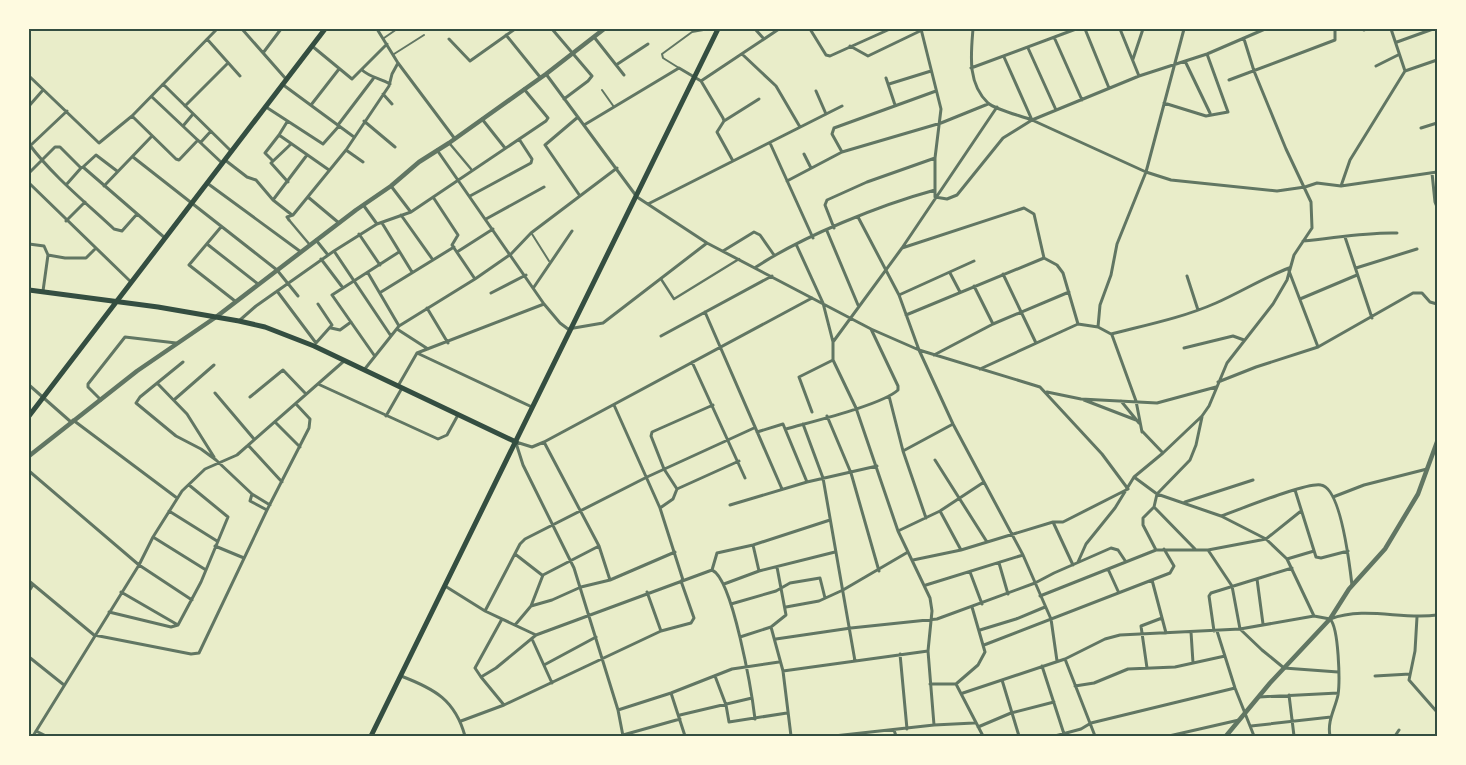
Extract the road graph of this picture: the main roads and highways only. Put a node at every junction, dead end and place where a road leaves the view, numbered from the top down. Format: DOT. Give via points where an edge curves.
graph roads {
  1 [pos="325,29"];
  2 [pos="718,29"];
  3 [pos="29,290"];
  4 [pos="116,302"];
  5 [pos="29,416"];
  6 [pos="516,442"];
  7 [pos="371,736"];
  1 -- 4 [label="main road"];
  2 -- 6 [label="main road"];
  3 -- 4 [label="main road"];
  4 -- 5 [label="main road"];
  4 -- 6 [label="main road" via="239,321 278,331 315,345"];
  6 -- 7 [label="main road"];
}
